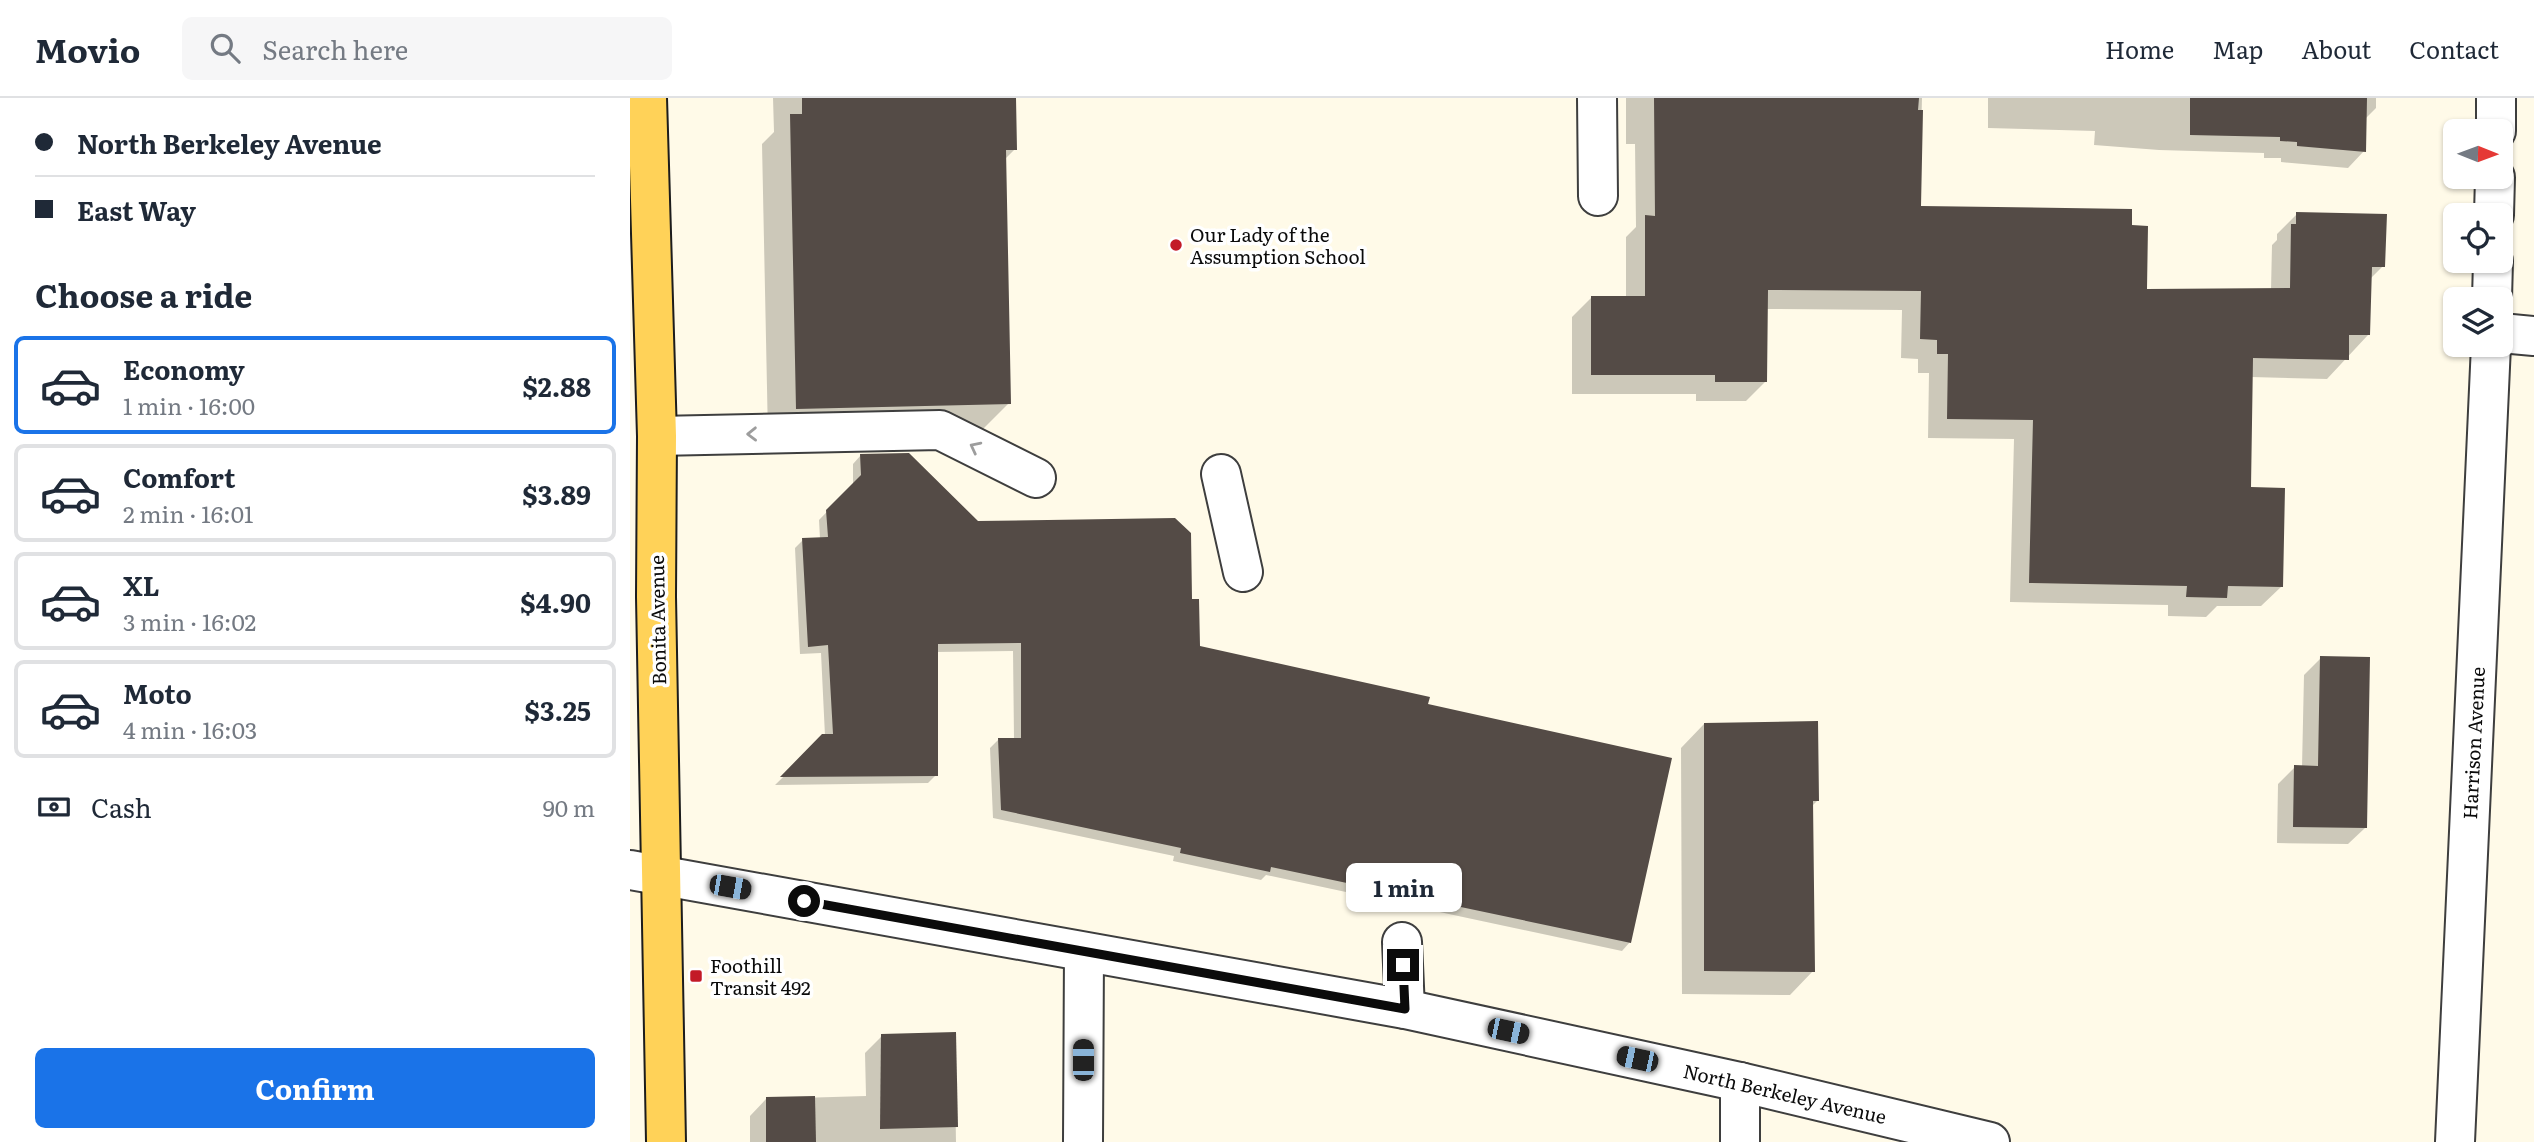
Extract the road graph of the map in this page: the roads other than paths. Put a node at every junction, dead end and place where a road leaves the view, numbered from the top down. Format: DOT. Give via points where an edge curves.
graph roads {
  1 [pos="647,98"];
  2 [pos="1597,98"];
  3 [pos="2496,98"];
  4 [pos="2496,119"];
  5 [pos="1598,196"];
  6 [pos="2513,334"];
  7 [pos="2534,336"];
  8 [pos="2490,357"];
  9 [pos="647,418"];
  10 [pos="1221,474"];
  11 [pos="1036,478"];
  12 [pos="1243,572"];
  13 [pos="645,873"];
  14 [pos="1402,942"];
  15 [pos="1084,952"];
  16 [pos="1405,1009"];
  17 [pos="1740,1082"];
  18 [pos="666,1142"];
  19 [pos="1083,1142"];
  20 [pos="1740,1142"];
  21 [pos="1990,1142"];
  22 [pos="2455,1142"];
  1 -- 9 [label="main road, Bonita Avenue"];
  2 -- 5 [label="street"];
  3 -- 4 [label="street"];
  6 -- 7 [label="street"];
  8 -- 22 [label="street, Harrison Avenue"];
  11 -- 9 [label="street, one-way" via="940,430"];
  9 -- 13 [label="main road, Bonita Avenue"];
  10 -- 12 [label="street"];
  13 -- 15 [label="street, North Berkeley Avenue"];
  13 -- 18 [label="main road, Bonita Avenue"];
  14 -- 16 [label="street"];
  15 -- 16 [label="street, North Berkeley Avenue"];
  15 -- 19 [label="street"];
  16 -- 17 [label="street, North Berkeley Avenue"];
  17 -- 20 [label="street"];
  17 -- 21 [label="street, North Berkeley Avenue"];
}
